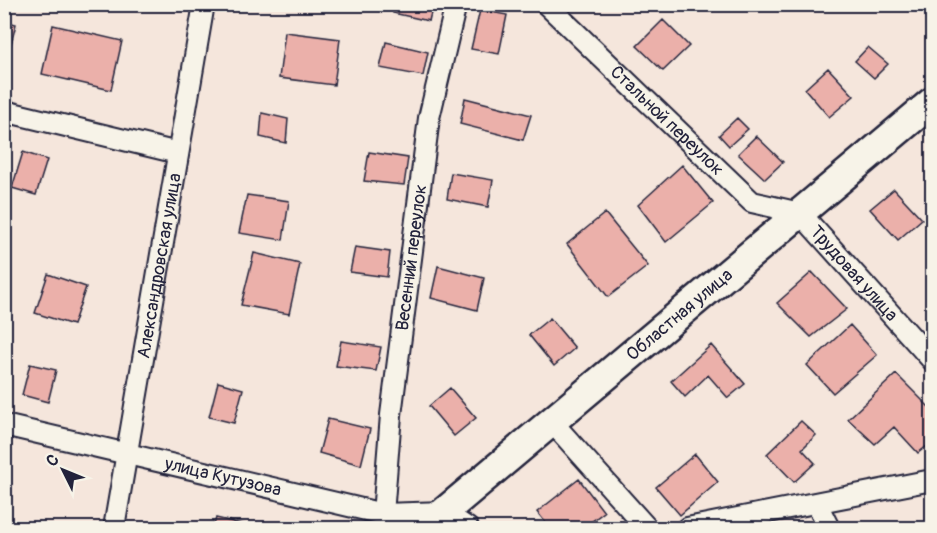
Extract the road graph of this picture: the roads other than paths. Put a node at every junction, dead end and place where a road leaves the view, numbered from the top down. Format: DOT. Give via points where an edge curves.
graph roads {
  1 [pos="204,4"];
  2 [pos="456,4"];
  3 [pos="546,4"];
  4 [pos="933,102"];
  5 [pos="4,111"];
  6 [pos="178,153"];
  7 [pos="800,213"];
  8 [pos="933,360"];
  9 [pos="552,422"];
  10 [pos="4,425"];
  11 [pos="125,455"];
  12 [pos="933,480"];
  13 [pos="817,504"];
  14 [pos="383,514"];
  15 [pos="435,520"];
  16 [pos="114,528"];
  17 [pos="468,528"];
  18 [pos="647,528"];
  19 [pos="687,528"];
  20 [pos="829,528"];
  1 -- 6 [label="street, Александровская улица"];
  2 -- 14 [label="street, Весенний переулок" via="429,118 391,415"];
  3 -- 7 [label="street, Стальной переулок" via="752,202"];
  4 -- 7 [label="main road, Областная улица"];
  5 -- 6 [label="street"];
  6 -- 11 [label="street, Александровская улица"];
  7 -- 8 [label="street, Трудовая улица"];
  7 -- 9 [label="main road, Областная улица"];
  9 -- 15 [label="main road, Областная улица"];
  9 -- 18 [label="street"];
  10 -- 11 [label="street, улица Кутузова"];
  11 -- 14 [label="street, улица Кутузова"];
  11 -- 16 [label="street, Александровская улица"];
  12 -- 13 [label="street"];
  13 -- 19 [label="street"];
  13 -- 20 [label="street"];
  14 -- 15 [label="street, улица Кутузова"];
  15 -- 17 [label="street"];
}
